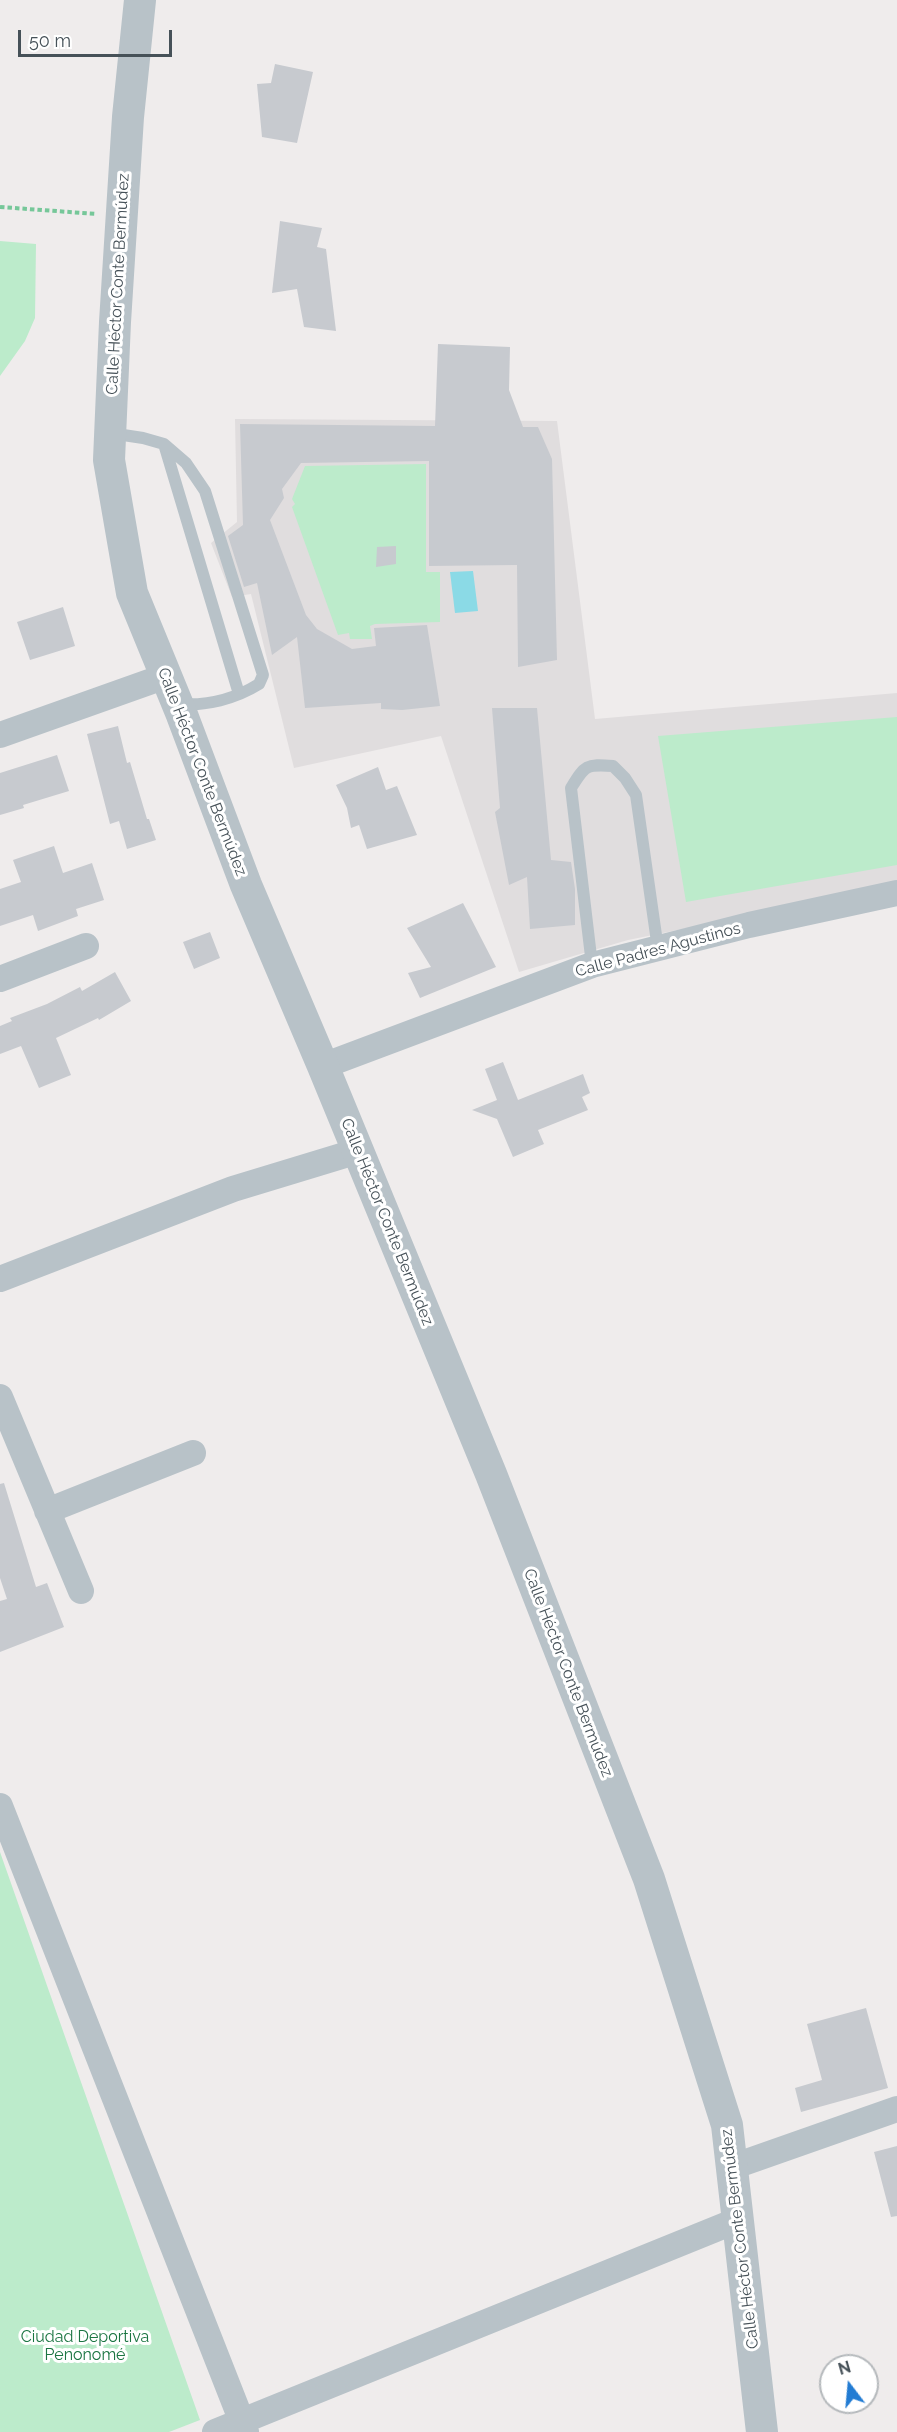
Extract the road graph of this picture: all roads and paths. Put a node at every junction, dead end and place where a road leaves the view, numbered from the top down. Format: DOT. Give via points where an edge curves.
graph roads {
  1 [pos="140,0"];
  2 [pos="0,207"];
  3 [pos="122,216"];
  4 [pos="110,433"];
  5 [pos="164,444"];
  6 [pos="171,690"];
  7 [pos="239,694"];
  8 [pos="0,735"];
  9 [pos="897,893"];
  10 [pos="86,946"];
  11 [pos="658,949"];
  12 [pos="592,964"];
  13 [pos="0,979"];
  14 [pos="323,1066"];
  15 [pos="358,1151"];
  16 [pos="0,1278"];
  17 [pos="0,1397"];
  18 [pos="193,1453"];
  19 [pos="47,1511"];
  20 [pos="81,1591"];
  21 [pos="0,1806"];
  22 [pos="897,2109"];
  23 [pos="732,2167"];
  24 [pos="738,2220"];
  25 [pos="244,2426"];
  26 [pos="214,2432"];
  27 [pos="762,2432"];
  1 -- 3 [label="street, Calle Héctor Conte Bermúdez"];
  2 -- 3 [label="path"];
  3 -- 4 [label="street, Calle Héctor Conte Bermúdez"];
  4 -- 5 [label="lane"];
  4 -- 6 [label="street, Calle Héctor Conte Bermúdez" via="109,459 132,593"];
  5 -- 7 [label="lane"];
  5 -- 7 [label="lane" via="186,463 205,491 263,675 259,684"];
  6 -- 7 [label="lane" via="204,704"];
  6 -- 8 [label="street"];
  6 -- 14 [label="street, Calle Héctor Conte Bermúdez" via="246,885"];
  9 -- 11 [label="street, Calle Padres Agustinos"];
  10 -- 13 [label="street"];
  11 -- 12 [label="street, Calle Padres Agustinos"];
  11 -- 12 [label="lane" via="636,795 613,766 591,764 571,788"];
  12 -- 14 [label="street, Calle Padres Agustinos"];
  14 -- 15 [label="street, Calle Héctor Conte Bermúdez"];
  15 -- 16 [label="street" via="233,1189"];
  15 -- 23 [label="street, Calle Héctor Conte Bermúdez" via="491,1474 649,1879 727,2125"];
  17 -- 19 [label="street"];
  18 -- 19 [label="street"];
  19 -- 20 [label="street"];
  21 -- 25 [label="street"];
  22 -- 23 [label="street"];
  23 -- 24 [label="street, Calle Héctor Conte Bermúdez"];
  24 -- 25 [label="street"];
  24 -- 27 [label="street, Calle Héctor Conte Bermúdez"];
  25 -- 26 [label="street"];
}
